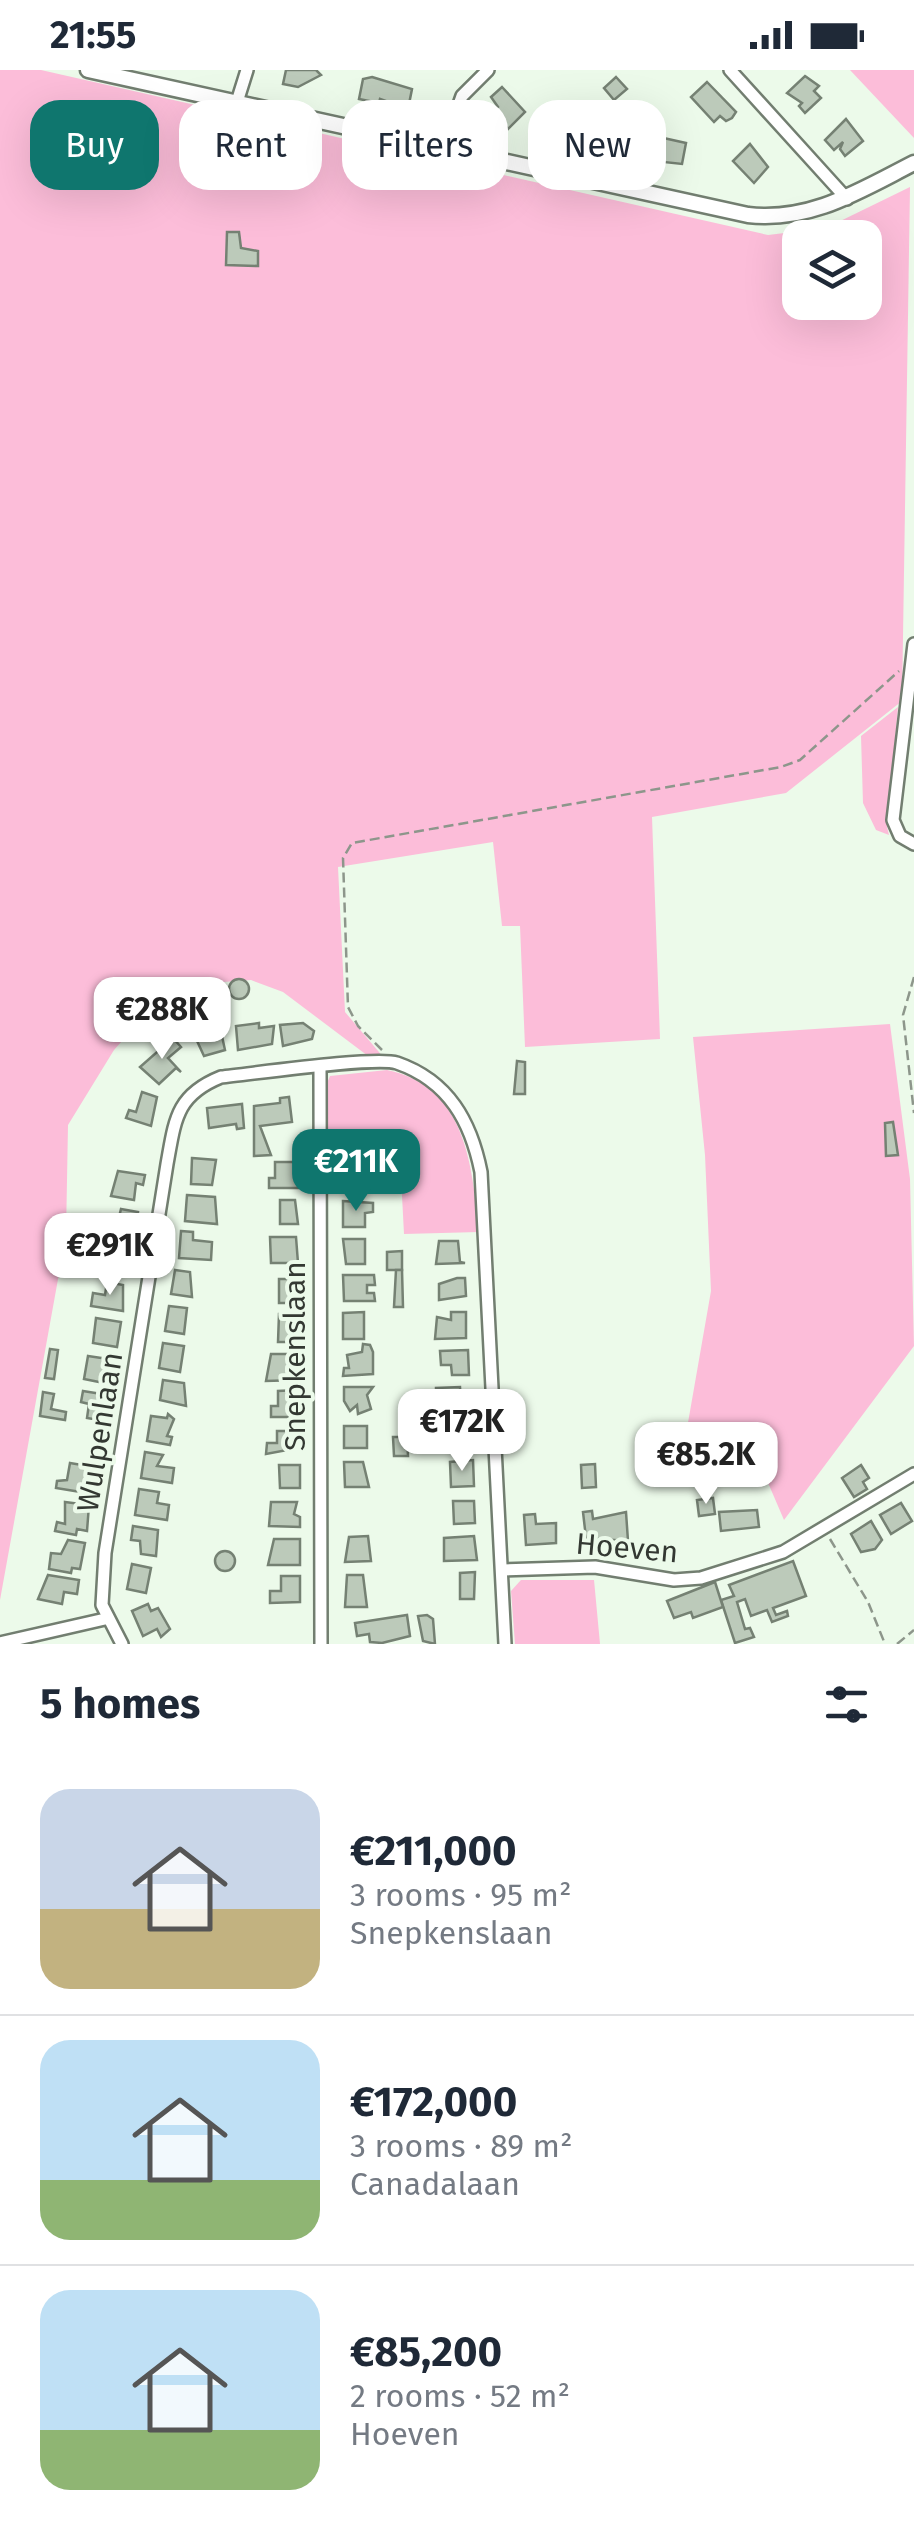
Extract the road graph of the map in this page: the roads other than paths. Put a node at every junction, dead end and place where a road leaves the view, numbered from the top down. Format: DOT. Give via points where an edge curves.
graph roads {
  1 [pos="88,70"];
  2 [pos="247,70"];
  3 [pos="488,70"];
  4 [pos="730,70"];
  5 [pos="228,100"];
  6 [pos="238,100"];
  7 [pos="462,100"];
  8 [pos="508,161"];
  9 [pos="914,163"];
  10 [pos="846,198"];
  11 [pos="914,644"];
  12 [pos="912,658"];
  13 [pos="914,844"];
  14 [pos="320,1068"];
  15 [pos="914,1474"];
  16 [pos="504,1570"];
  17 [pos="106,1619"];
  18 [pos="0,1643"];
  19 [pos="122,1644"];
  20 [pos="320,1644"];
  21 [pos="506,1644"];
  1 -- 5 [label="street"];
  2 -- 6 [label="street"];
  3 -- 7 [label="street"];
  4 -- 10 [label="street"];
  8 -- 10 [label="street" via="772,218"];
  9 -- 10 [label="street"];
  11 -- 12 [label="street"];
  12 -- 13 [label="street" via="892,820"];
  14 -- 16 [label="street, Wulpenlaan" via="394,1062 437,1085 472,1129 485,1197"];
  14 -- 17 [label="street, Wulpenlaan" via="198,1086 174,1124 105,1553"];
  14 -- 20 [label="street, Snepkenslaan"];
  15 -- 16 [label="street, Hoeven" via="783,1552 701,1578 674,1580 595,1566"];
  16 -- 21 [label="street"];
  17 -- 18 [label="street"];
  17 -- 19 [label="street"];
}
